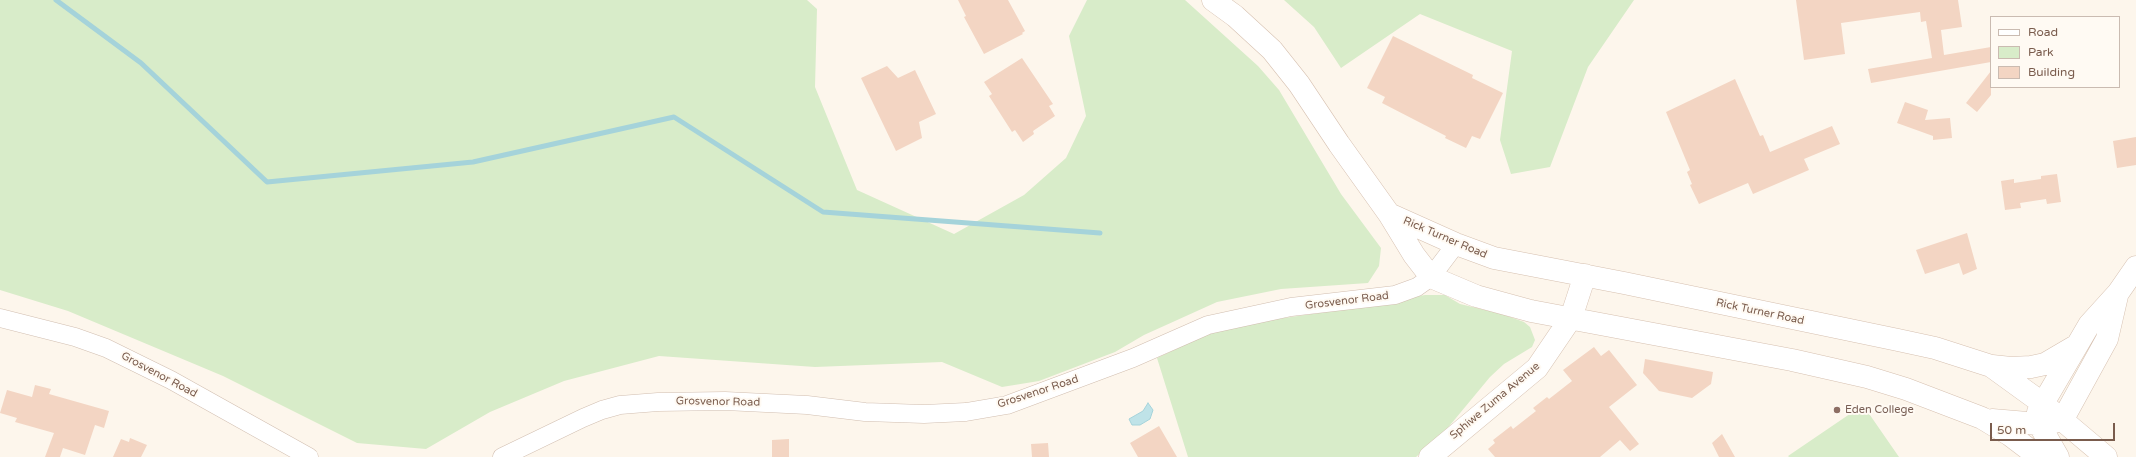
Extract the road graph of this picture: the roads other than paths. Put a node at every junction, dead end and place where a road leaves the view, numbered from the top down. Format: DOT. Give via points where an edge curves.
graph roads {
  1 [pos="1213,0"];
  2 [pos="1390,214"];
  3 [pos="1456,244"];
  4 [pos="2136,267"];
  5 [pos="1585,275"];
  6 [pos="1431,277"];
  7 [pos="2118,293"];
  8 [pos="0,318"];
  9 [pos="1571,318"];
  10 [pos="2077,345"];
  11 [pos="1991,366"];
  12 [pos="2042,403"];
  13 [pos="1982,418"];
  14 [pos="2063,419"];
  15 [pos="2039,424"];
  16 [pos="308,457"];
  17 [pos="502,457"];
  18 [pos="1430,457"];
  19 [pos="2039,457"];
  20 [pos="2058,457"];
  21 [pos="2106,457"];
  1 -- 2 [label="main road, Rick Turner Road" via="1235,16 1272,50 1299,84"];
  2 -- 3 [label="main road, Rick Turner Road"];
  2 -- 6 [label="main road, Rick Turner Road" via="1414,255"];
  3 -- 5 [label="main road, Rick Turner Road" via="1494,258"];
  3 -- 6 [label="street, Grosvenor Road"];
  4 -- 7 [label="main road"];
  5 -- 9 [label="main road, Sphiwe Zuma Avenue"];
  5 -- 11 [label="main road, Rick Turner Road" via="1905,341"];
  6 -- 9 [label="main road, Rick Turner Road" via="1476,296 1531,311"];
  6 -- 17 [label="street, Grosvenor Road" via="1395,295 1291,307 1208,325 1133,358 1007,405 966,412 924,414 726,401 628,404 602,410"];
  7 -- 10 [label="main road" via="2089,326"];
  7 -- 14 [label="main road" via="2107,339"];
  8 -- 16 [label="street, Grosvenor Road" via="75,337 106,348 171,380"];
  9 -- 13 [label="main road, Rick Turner Road" via="1792,360 1867,377"];
  9 -- 18 [label="main road, Sphiwe Zuma Avenue" via="1537,368"];
  10 -- 11 [label="main road" via="2060,356 2038,365 2011,368"];
  10 -- 12 [label="main road"];
  11 -- 12 [label="main road, Rick Turner Road"];
  12 -- 14 [label="main road, Rick Turner Road"];
  12 -- 15 [label="main road" via="2038,412"];
  13 -- 15 [label="main road" via="2009,423"];
  13 -- 19 [label="main road, Rick Turner Road"];
  14 -- 15 [label="main road"];
  14 -- 21 [label="main road, Rick Turner Road"];
  15 -- 20 [label="main road"];
}
